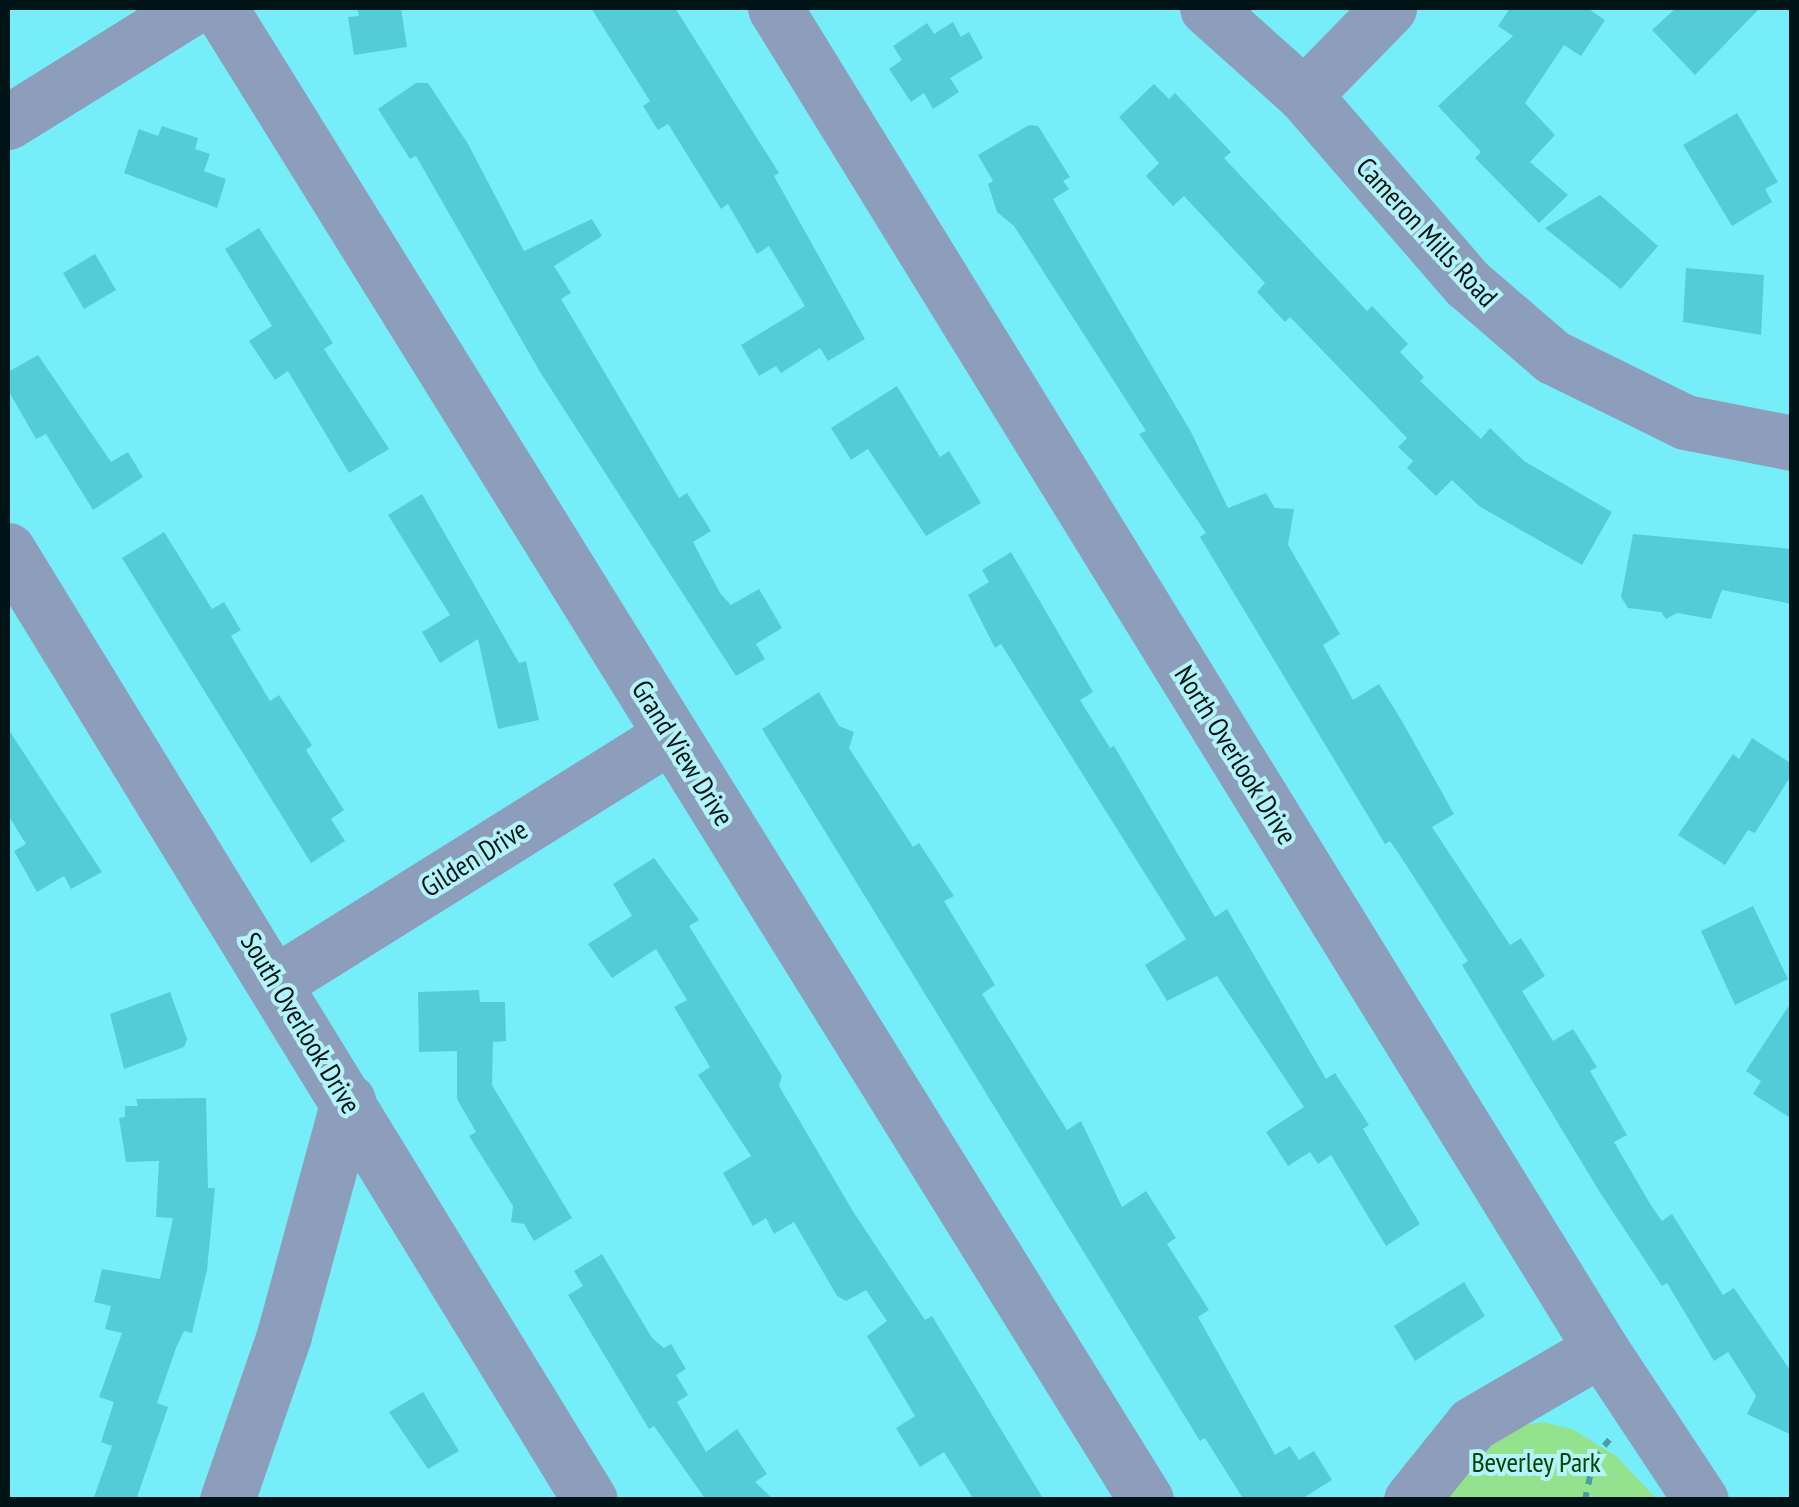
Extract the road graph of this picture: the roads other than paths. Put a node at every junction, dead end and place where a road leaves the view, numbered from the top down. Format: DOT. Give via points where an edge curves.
graph roads {
  1 [pos="191,8"];
  2 [pos="220,8"];
  3 [pos="775,8"];
  4 [pos="1207,8"];
  5 [pos="1390,8"];
  6 [pos="1304,95"];
  7 [pos="8,122"];
  8 [pos="1792,443"];
  9 [pos="8,550"];
  10 [pos="671,734"];
  11 [pos="276,982"];
  12 [pos="348,1101"];
  13 [pos="1601,1349"];
  14 [pos="227,1500"];
  15 [pos="590,1500"];
  16 [pos="1146,1500"];
  17 [pos="1411,1500"];
  18 [pos="1701,1500"];
  1 -- 7 [label="street"];
  2 -- 10 [label="street, Grand View Drive"];
  3 -- 13 [label="street, North Overlook Drive"];
  4 -- 6 [label="street, Cameron Mills Road"];
  5 -- 6 [label="street"];
  6 -- 8 [label="street, Cameron Mills Road" via="1468,284 1553,357 1685,422"];
  9 -- 11 [label="street, South Overlook Drive"];
  10 -- 11 [label="street, Gilden Drive"];
  10 -- 16 [label="street, Grand View Drive"];
  11 -- 12 [label="street, South Overlook Drive"];
  12 -- 14 [label="street" via="284,1336"];
  12 -- 15 [label="street, South Overlook Drive"];
  13 -- 17 [label="street" via="1472,1424"];
  13 -- 18 [label="street, North Overlook Drive"];
}
